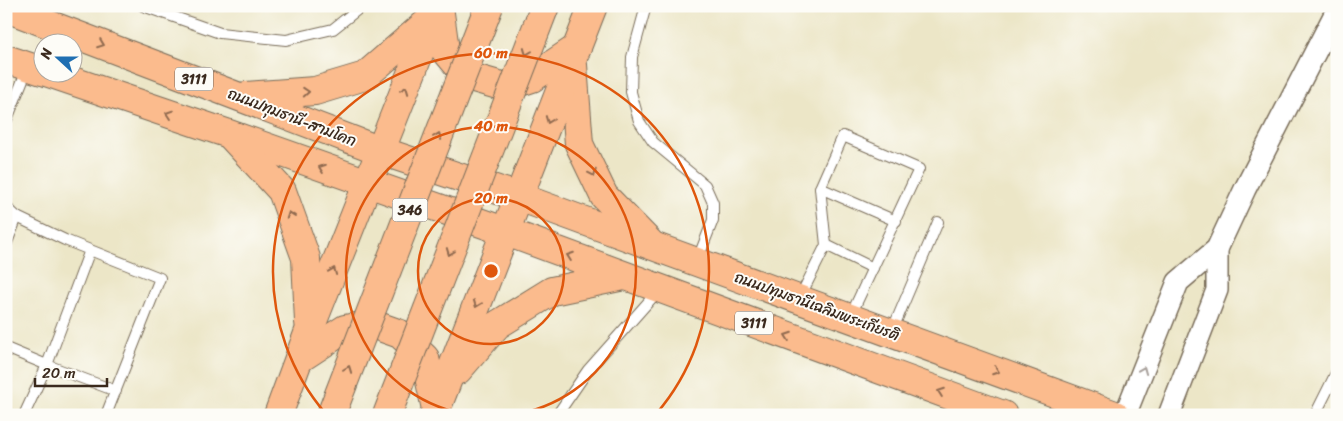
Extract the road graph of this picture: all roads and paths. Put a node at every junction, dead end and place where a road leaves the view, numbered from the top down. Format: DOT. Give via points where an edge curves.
graph roads {
  1 [pos="143,6"];
  2 [pos="362,6"];
  3 [pos="489,6"];
  4 [pos="545,6"];
  5 [pos="593,6"];
  6 [pos="646,6"];
  7 [pos="6,8"];
  8 [pos="437,10"];
  9 [pos="1337,10"];
  10 [pos="575,53"];
  11 [pos="31,67"];
  12 [pos="240,97"];
  13 [pos="6,122"];
  14 [pos="229,134"];
  15 [pos="381,150"];
  16 [pos="368,184"];
  17 [pos="820,188"];
  18 [pos="519,198"];
  19 [pos="6,207"];
  20 [pos="17,217"];
  21 [pos="896,221"];
  22 [pos="938,222"];
  23 [pos="504,232"];
  24 [pos="6,245"];
  25 [pos="826,245"];
  26 [pos="654,247"];
  27 [pos="1217,249"];
  28 [pos="90,250"];
  29 [pos="696,262"];
  30 [pos="873,268"];
  31 [pos="624,276"];
  32 [pos="660,289"];
  33 [pos="799,300"];
  34 [pos="850,318"];
  35 [pos="309,331"];
  36 [pos="891,333"];
  37 [pos="6,348"];
  38 [pos="299,359"];
  39 [pos="47,365"];
  40 [pos="1337,371"];
  41 [pos="116,391"];
  42 [pos="438,403"];
  43 [pos="24,415"];
  44 [pos="106,415"];
  45 [pos="278,415"];
  46 [pos="331,415"];
  47 [pos="387,415"];
  48 [pos="557,415"];
  49 [pos="1003,415"];
  50 [pos="1115,415"];
  51 [pos="1124,415"];
  52 [pos="1169,415"];
  53 [pos="1315,415"];
  1 -- 2 [label="lane" via="220,34 286,40 333,28"];
  46 -- 3 [label="main road, 346, one-way, bridge"];
  4 -- 47 [label="main road, one-way, bridge"];
  5 -- 10 [label="main road"];
  6 -- 29 [label="lane" via="632,57 631,92 639,121 653,142 705,185 712,203 712,220"];
  7 -- 12 [label="main road, ถนนปทุมธานี-สามโคก / 3111, one-way"];
  8 -- 10 [label="main road" via="445,50 467,76 505,87 532,78"];
  12 -- 8 [label="main road, one-way" via="315,91 366,76"];
  15 -- 8 [label="main road, one-way"];
  9 -- 27 [label="street"];
  10 -- 18 [label="main road, one-way"];
  10 -- 26 [label="main road, one-way" via="579,144 604,196"];
  11 -- 13 [label="lane"];
  14 -- 11 [label="main road, 3111, one-way"];
  12 -- 15 [label="main road, ถนนปทุมธานี-สามโคก / 3111"];
  16 -- 14 [label="main road, 3111, one-way"];
  35 -- 14 [label="main road, one-way" via="306,258 282,191"];
  15 -- 16 [label="main road"];
  15 -- 18 [label="main road, 3111"];
  16 -- 23 [label="main road, 3111"];
  35 -- 16 [label="main road, one-way"];
  17 -- 21 [label="lane"];
  17 -- 21 [label="lane" via="843,136 919,169"];
  17 -- 25 [label="lane"];
  18 -- 23 [label="main road"];
  18 -- 26 [label="main road, ถนนปทุมธานีเฉลิมพระเกียรติ / 3111"];
  19 -- 20 [label="lane"];
  20 -- 24 [label="lane"];
  20 -- 28 [label="lane"];
  21 -- 30 [label="lane"];
  22 -- 36 [label="lane"];
  31 -- 23 [label="main road, 3111, one-way"];
  23 -- 42 [label="main road, one-way"];
  25 -- 30 [label="lane"];
  25 -- 33 [label="lane"];
  26 -- 29 [label="main road, ถนนปทุมธานีเฉลิมพระเกียรติ / 3111"];
  51 -- 27 [label="street, one-way" via="1178,282"];
  27 -- 52 [label="street" via="1217,290"];
  28 -- 39 [label="lane"];
  28 -- 41 [label="lane" via="160,278"];
  29 -- 33 [label="main road, ถนนปทุมธานีเฉลิมพระเกียรติ / 3111"];
  30 -- 34 [label="lane"];
  31 -- 32 [label="main road, 3111"];
  31 -- 42 [label="main road" via="552,291 497,325"];
  32 -- 48 [label="lane" via="588,370"];
  49 -- 32 [label="main road, 3111, one-way"];
  33 -- 34 [label="main road, ถนนปทุมธานีเฉลิมพระเกียรติ / 3111"];
  34 -- 36 [label="main road, ถนนปทุมธานีเฉลิมพระเกียรติ / 3111"];
  35 -- 38 [label="main road"];
  36 -- 50 [label="main road, ถนนปทุมธานีเฉลิมพระเกียรติ / 3111, one-way"];
  37 -- 39 [label="lane"];
  38 -- 42 [label="main road" via="344,329 372,324 400,334 425,358"];
  38 -- 45 [label="main road"];
  39 -- 41 [label="lane"];
  39 -- 43 [label="lane"];
  40 -- 53 [label="lane"];
  41 -- 44 [label="lane"];
}
